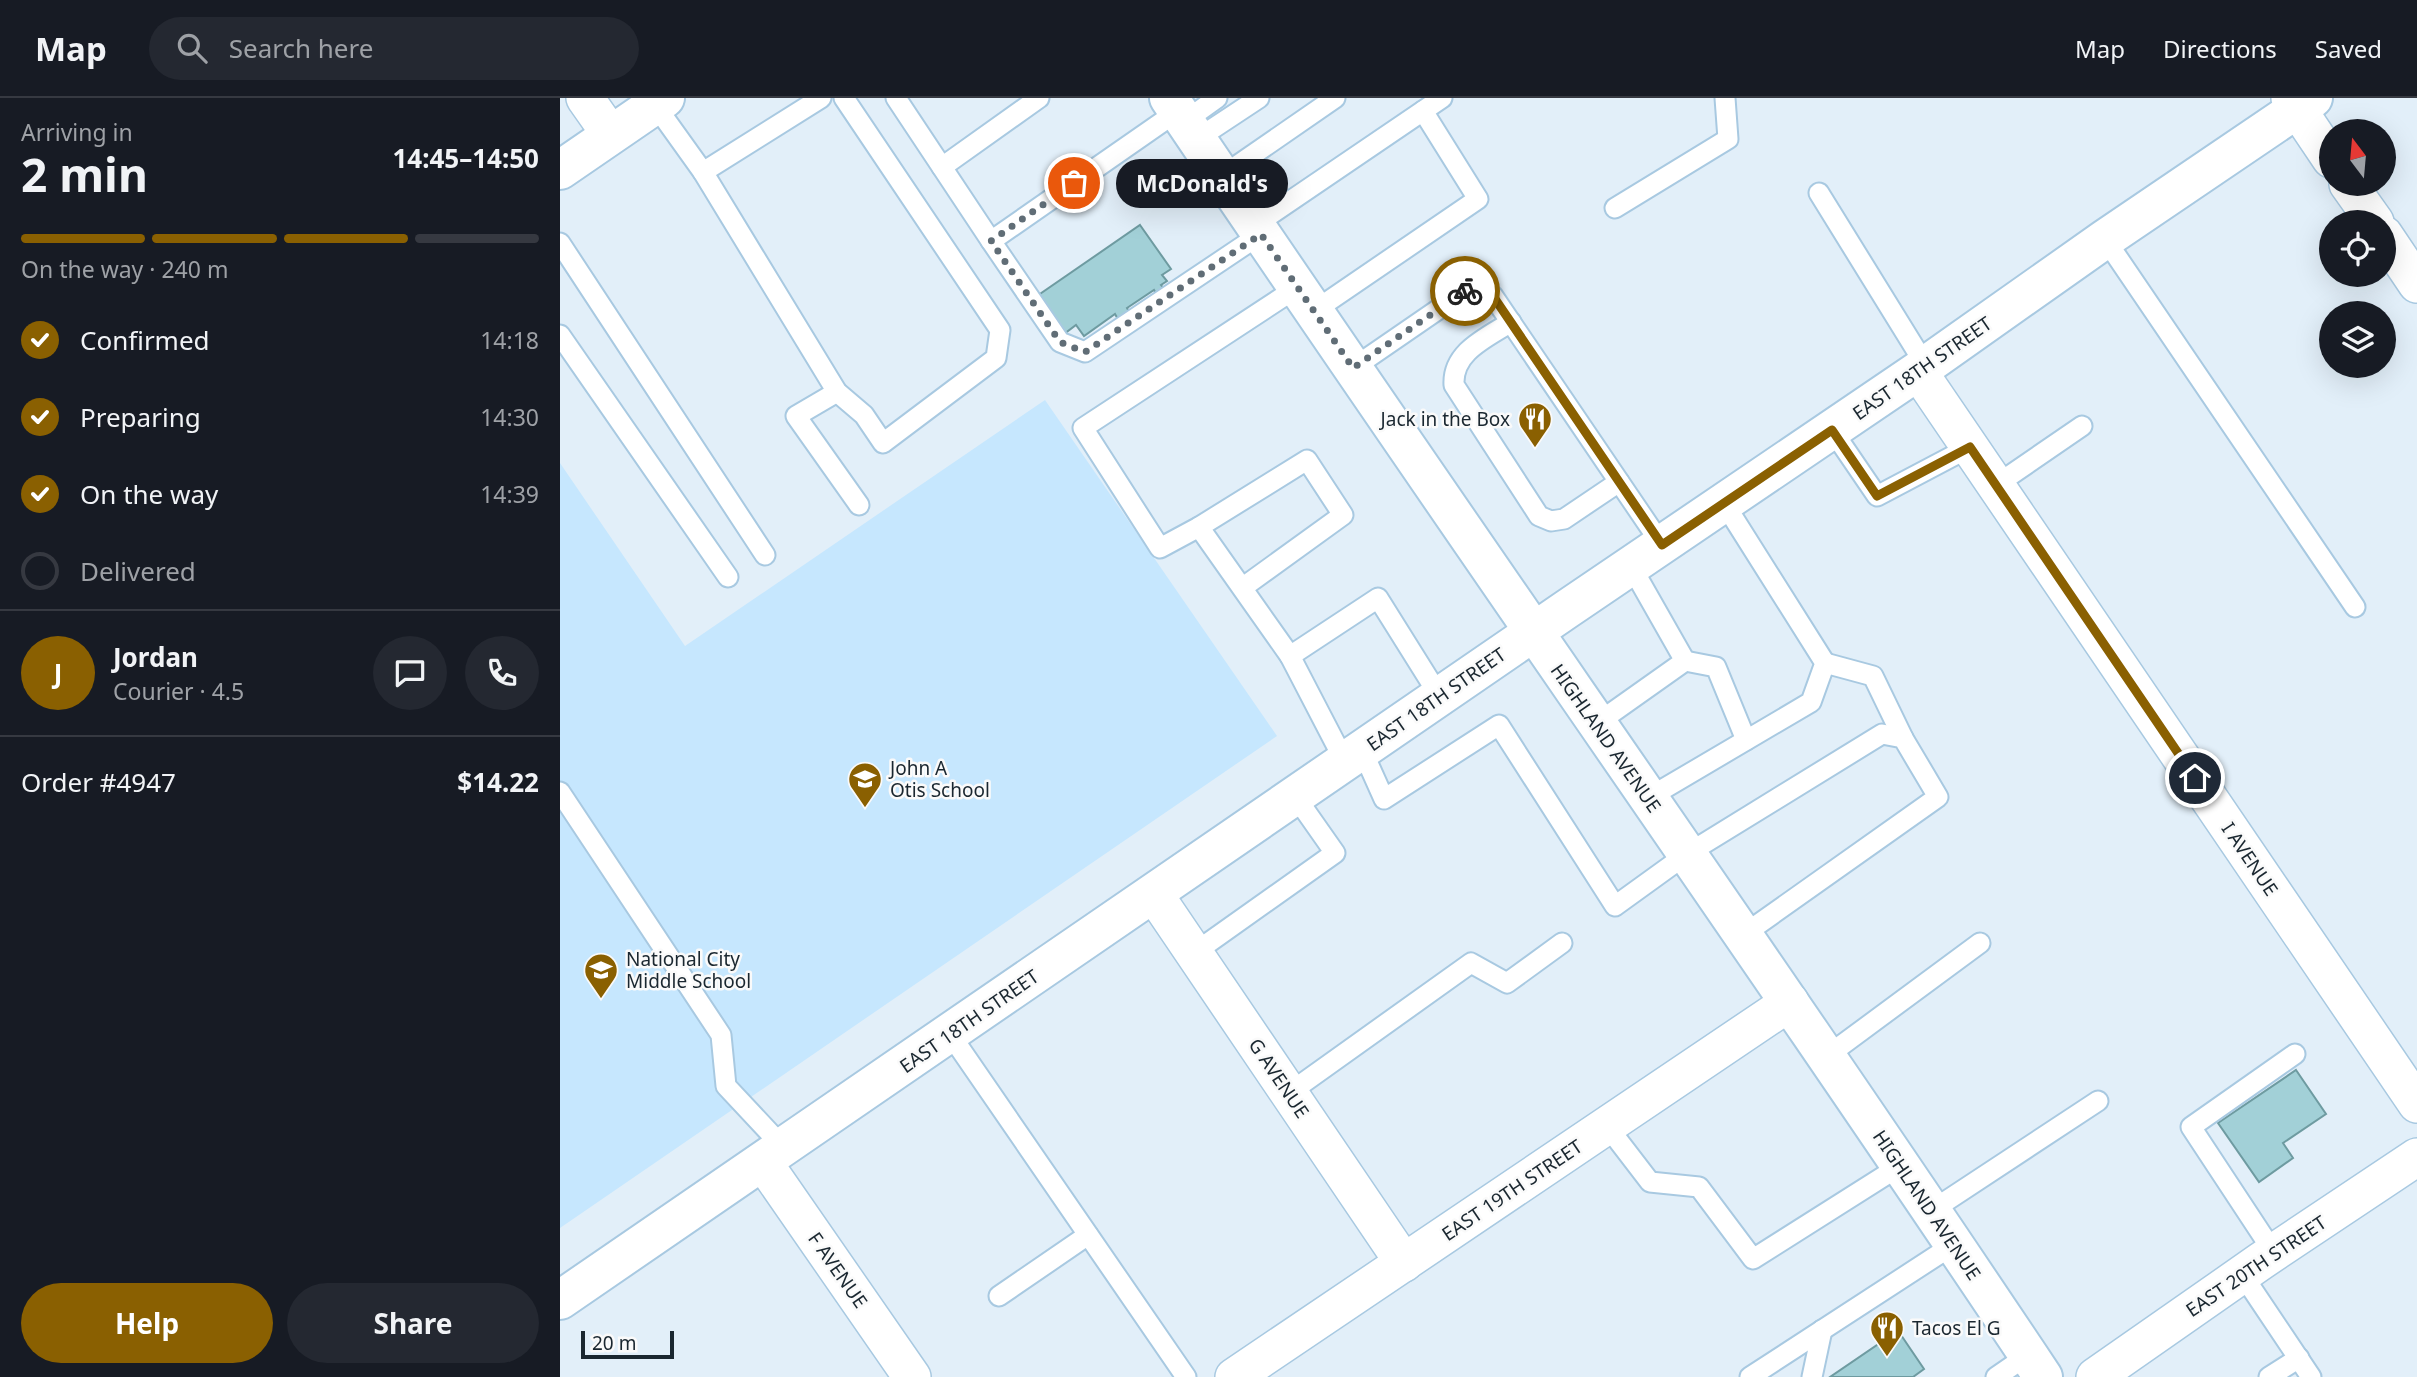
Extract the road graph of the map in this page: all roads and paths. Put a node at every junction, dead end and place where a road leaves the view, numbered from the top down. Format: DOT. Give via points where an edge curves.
graph roads {
  1 [pos="585,98"];
  2 [pos="821,98"];
  3 [pos="844,98"];
  4 [pos="896,98"];
  5 [pos="1039,98"];
  6 [pos="1217,98"];
  7 [pos="1259,98"];
  8 [pos="1443,98"];
  9 [pos="1725,98"];
  10 [pos="1332,99"];
  11 [pos="660,101"];
  12 [pos="2300,102"];
  13 [pos="1423,111"];
  14 [pos="1182,117"];
  15 [pos="611,135"];
  16 [pos="2319,137"];
  17 [pos="942,167"];
  18 [pos="560,170"];
  19 [pos="703,172"];
  20 [pos="1222,176"];
  21 [pos="1819,193"];
  22 [pos="1615,208"];
  23 [pos="1258,229"];
  24 [pos="2105,239"];
  25 [pos="991,241"];
  26 [pos="560,243"];
  27 [pos="2396,253"];
  28 [pos="2417,284"];
  29 [pos="1306,299"];
  30 [pos="1511,322"];
  31 [pos="560,335"];
  32 [pos="1353,368"];
  33 [pos="1922,369"];
  34 [pos="837,392"];
  35 [pos="2081,426"];
  36 [pos="1832,430"];
  37 [pos="1970,447"];
  38 [pos="1619,482"];
  39 [pos="1996,485"];
  40 [pos="1724,503"];
  41 [pos="859,505"];
  42 [pos="1199,527"];
  43 [pos="1662,545"];
  44 [pos="765,555"];
  45 [pos="1631,566"];
  46 [pos="728,577"];
  47 [pos="1242,588"];
  48 [pos="2355,607"];
  49 [pos="1533,633"];
  50 [pos="1290,656"];
  51 [pos="1685,662"];
  52 [pos="1825,663"];
  53 [pos="1440,696"];
  54 [pos="1596,724"];
  55 [pos="1903,738"];
  56 [pos="1746,740"];
  57 [pos="1353,756"];
  58 [pos="560,792"];
  59 [pos="1295,796"];
  60 [pos="1648,798"];
  61 [pos="1687,854"];
  62 [pos="1154,894"];
  63 [pos="1743,934"];
  64 [pos="1562,943"];
  65 [pos="1980,943"];
  66 [pos="1194,953"];
  67 [pos="1790,1002"];
  68 [pos="950,1034"];
  69 [pos="2295,1054"];
  70 [pos="1827,1056"];
  71 [pos="1289,1093"];
  72 [pos="2098,1101"];
  73 [pos="2417,1104"];
  74 [pos="1606,1126"];
  75 [pos="774,1155"];
  76 [pos="2417,1157"];
  77 [pos="1900,1166"];
  78 [pos="1931,1211"];
  79 [pos="1088,1235"];
  80 [pos="1953,1245"];
  81 [pos="2274,1253"];
  82 [pos="1404,1263"];
  83 [pos="2242,1274"];
  84 [pos="999,1296"];
  85 [pos="560,1300"];
  86 [pos="1822,1330"];
  87 [pos="2299,1358"];
  88 [pos="2035,1366"];
  89 [pos="912,1377"];
  90 [pos="1186,1377"];
  91 [pos="1234,1377"];
  92 [pos="1750,1377"];
  93 [pos="1812,1377"];
  94 [pos="1996,1377"];
  95 [pos="2095,1377"];
  96 [pos="2269,1377"];
  97 [pos="2311,1377"];
  1 -- 15 [label="street"];
  2 -- 19 [label="lane"];
  3 -- 34 [label="lane" via="1000,330 996,358 883,443 864,415"];
  4 -- 17 [label="lane"];
  5 -- 17 [label="lane"];
  6 -- 14 [label="lane"];
  7 -- 14 [label="lane"];
  8 -- 13 [label="lane"];
  9 -- 22 [label="lane" via="1728,139"];
  10 -- 20 [label="lane"];
  11 -- 15 [label="main road"];
  11 -- 19 [label="lane"];
  12 -- 16 [label="street"];
  12 -- 24 [label="main road, EAST 18TH STREET"];
  13 -- 23 [label="lane"];
  13 -- 29 [label="lane" via="1478,198"];
  14 -- 20 [label="main road, HIGHLAND AVENUE"];
  14 -- 25 [label="lane"];
  15 -- 18 [label="main road"];
  17 -- 25 [label="lane"];
  19 -- 34 [label="lane"];
  20 -- 23 [label="main road, HIGHLAND AVENUE"];
  21 -- 33 [label="lane"];
  23 -- 25 [label="lane" via="1085,352 1060,342"];
  23 -- 29 [label="main road, HIGHLAND AVENUE"];
  24 -- 33 [label="main road, EAST 18TH STREET"];
  24 -- 48 [label="lane"];
  26 -- 44 [label="lane"];
  27 -- 28 [label="street"];
  29 -- 32 [label="main road, HIGHLAND AVENUE"];
  29 -- 42 [label="lane" via="1083,428 1160,548"];
  30 -- 32 [label="lane" via="1493,296 1465,291"];
  30 -- 38 [label="lane"];
  30 -- 38 [label="lane" via="1465,352 1454,372 1454,386 1539,516 1551,521 1564,519"];
  31 -- 46 [label="lane"];
  32 -- 49 [label="main road, HIGHLAND AVENUE"];
  33 -- 36 [label="main road, EAST 18TH STREET"];
  33 -- 37 [label="street, I AVENUE"];
  34 -- 41 [label="lane" via="796,416"];
  35 -- 39 [label="lane"];
  36 -- 37 [label="lane" via="1877,496"];
  36 -- 40 [label="main road, EAST 18TH STREET"];
  37 -- 39 [label="street, I AVENUE"];
  38 -- 43 [label="lane"];
  39 -- 73 [label="street, I AVENUE"];
  40 -- 43 [label="main road, EAST 18TH STREET"];
  40 -- 52 [label="lane"];
  42 -- 47 [label="lane"];
  42 -- 47 [label="lane" via="1307,460 1343,515"];
  43 -- 45 [label="main road, EAST 18TH STREET"];
  45 -- 49 [label="main road, EAST 18TH STREET"];
  45 -- 51 [label="lane"];
  47 -- 50 [label="lane"];
  49 -- 53 [label="main road, EAST 18TH STREET"];
  49 -- 54 [label="main road, HIGHLAND AVENUE"];
  50 -- 53 [label="lane" via="1378,597"];
  50 -- 57 [label="lane"];
  51 -- 54 [label="lane"];
  51 -- 56 [label="lane" via="1717,667"];
  52 -- 55 [label="lane" via="1873,676"];
  52 -- 56 [label="lane" via="1811,702"];
  53 -- 57 [label="main road, EAST 18TH STREET"];
  54 -- 60 [label="main road, HIGHLAND AVENUE"];
  55 -- 61 [label="lane" via="1882,734"];
  55 -- 63 [label="lane" via="1938,797"];
  56 -- 60 [label="lane"];
  57 -- 59 [label="main road, EAST 18TH STREET"];
  57 -- 61 [label="lane" via="1384,799 1499,725 1615,906"];
  58 -- 75 [label="lane" via="722,1035 726,1086"];
  59 -- 62 [label="main road, EAST 18TH STREET"];
  59 -- 66 [label="lane" via="1335,853"];
  60 -- 61 [label="main road, HIGHLAND AVENUE"];
  61 -- 63 [label="main road, HIGHLAND AVENUE"];
  62 -- 66 [label="street, G AVENUE"];
  62 -- 68 [label="main road, EAST 18TH STREET"];
  63 -- 67 [label="main road, HIGHLAND AVENUE"];
  64 -- 71 [label="lane" via="1507,983 1471,963"];
  65 -- 70 [label="lane"];
  66 -- 71 [label="street, G AVENUE"];
  67 -- 70 [label="main road, HIGHLAND AVENUE"];
  67 -- 74 [label="street, EAST 19TH STREET"];
  68 -- 75 [label="main road, EAST 18TH STREET"];
  68 -- 79 [label="lane"];
  69 -- 81 [label="lane" via="2190,1127"];
  70 -- 77 [label="main road, HIGHLAND AVENUE"];
  71 -- 82 [label="street, G AVENUE"];
  72 -- 78 [label="lane"];
  74 -- 77 [label="lane" via="1650,1182 1699,1187 1753,1259"];
  74 -- 82 [label="street, EAST 19TH STREET"];
  75 -- 85 [label="main road, EAST 18TH STREET"];
  75 -- 89 [label="street, F AVENUE"];
  76 -- 81 [label="street, EAST 20TH STREET"];
  77 -- 78 [label="main road, HIGHLAND AVENUE"];
  78 -- 80 [label="main road, HIGHLAND AVENUE"];
  79 -- 84 [label="lane"];
  79 -- 90 [label="lane"];
  80 -- 86 [label="lane"];
  80 -- 88 [label="main road, HIGHLAND AVENUE"];
  81 -- 83 [label="street, EAST 20TH STREET"];
  82 -- 91 [label="street, EAST 19TH STREET"];
  83 -- 87 [label="lane"];
  83 -- 95 [label="street, EAST 20TH STREET"];
  86 -- 92 [label="lane"];
  86 -- 93 [label="lane"];
  87 -- 96 [label="lane"];
  87 -- 97 [label="lane"];
  88 -- 94 [label="lane"];
}
